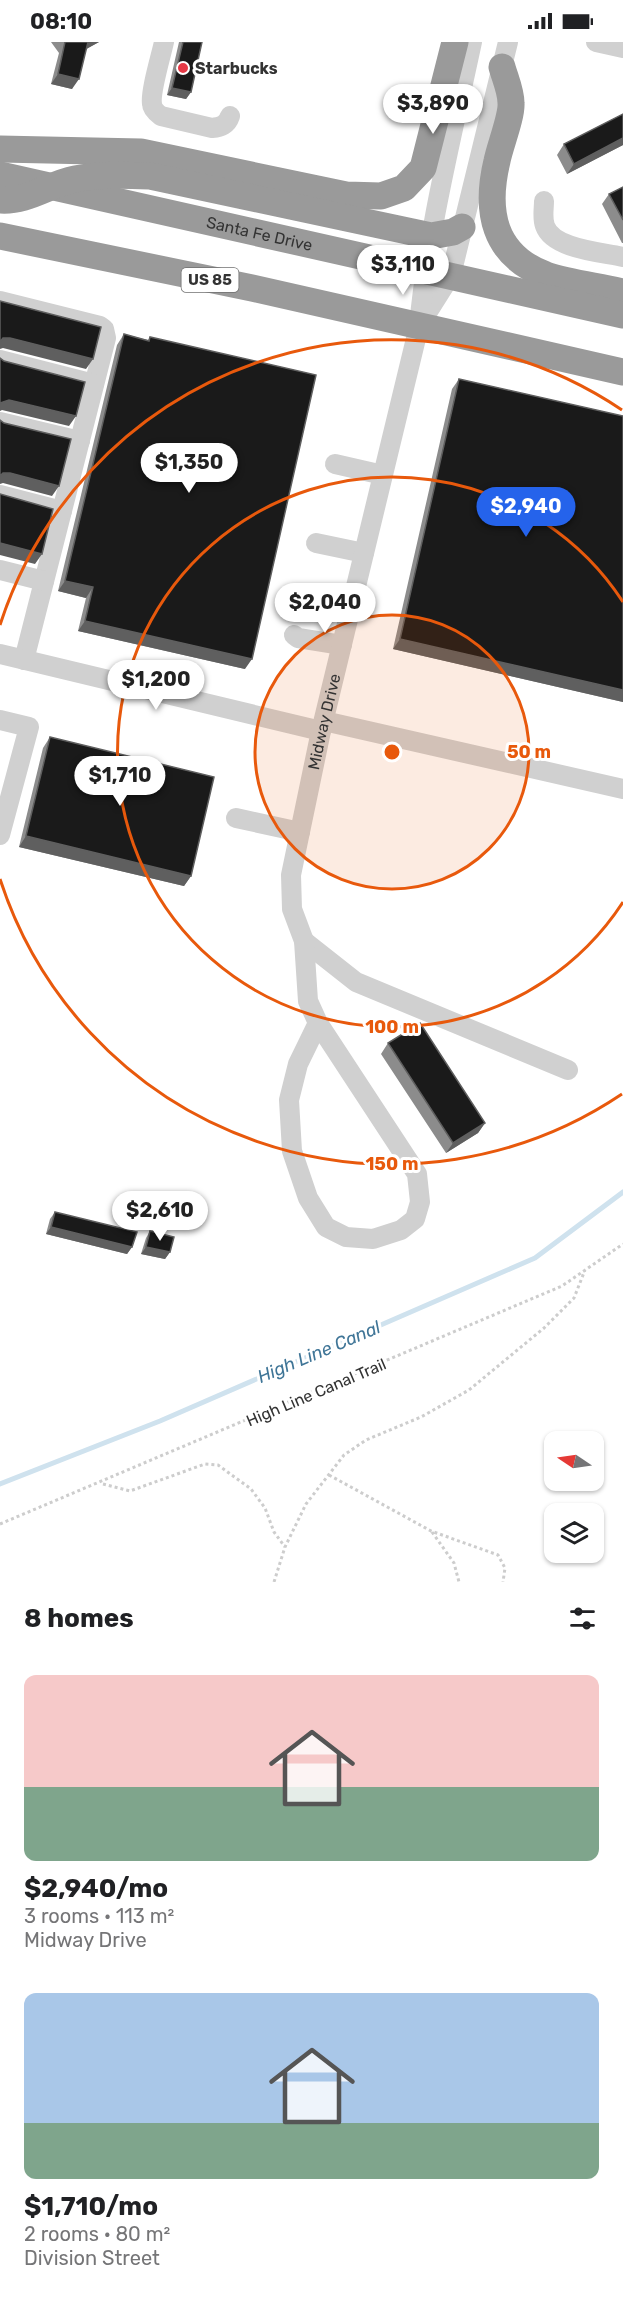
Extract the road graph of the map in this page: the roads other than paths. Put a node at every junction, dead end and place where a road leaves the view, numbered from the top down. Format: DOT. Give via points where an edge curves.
graph roads {
  1 [pos="164,42"];
  2 [pos="455,42"];
  3 [pos="472,42"];
  4 [pos="596,42"];
  5 [pos="623,48"];
  6 [pos="505,54"];
  7 [pos="230,116"];
  8 [pos="0,149"];
  9 [pos="0,176"];
  10 [pos="51,186"];
  11 [pos="0,200"];
  12 [pos="544,201"];
  13 [pos="462,227"];
  14 [pos="0,236"];
  15 [pos="431,236"];
  16 [pos="623,258"];
  17 [pos="424,269"];
  18 [pos="452,275"];
  19 [pos="623,292"];
  20 [pos="0,302"];
  21 [pos="623,315"];
  22 [pos="419,326"];
  23 [pos="0,360"];
  24 [pos="623,372"];
  25 [pos="94,384"];
  26 [pos="0,422"];
  27 [pos="80,441"];
  28 [pos="335,464"];
  29 [pos="383,475"];
  30 [pos="0,495"];
  31 [pos="62,511"];
  32 [pos="316,543"];
  33 [pos="364,553"];
  34 [pos="0,570"];
  35 [pos="44,581"];
  36 [pos="294,635"];
  37 [pos="342,645"];
  38 [pos="0,654"];
  39 [pos="24,660"];
  40 [pos="0,720"];
  41 [pos="322,726"];
  42 [pos="623,789"];
  43 [pos="236,818"];
  44 [pos="300,832"];
  45 [pos="0,835"];
  46 [pos="304,941"];
  47 [pos="318,1023"];
  48 [pos="568,1070"];
  1 -- 7 [label="street" via="153,94 155,111 161,116 212,128 228,123"];
  2 -- 8 [label="highway" via="423,168 404,188 381,196 346,195 141,152"];
  3 -- 15 [label="street"];
  4 -- 5 [label="street"];
  6 -- 13 [label="street"];
  6 -- 19 [label="highway" via="511,104 491,203 496,230 503,243 524,263 546,274"];
  9 -- 10 [label="highway, Santa Fe Drive"];
  10 -- 11 [label="highway" via="14,201"];
  10 -- 15 [label="highway" via="116,174 150,176"];
  10 -- 17 [label="highway, Santa Fe Drive"];
  12 -- 16 [label="street" via="543,218 554,238 563,244"];
  13 -- 15 [label="highway"];
  13 -- 18 [label="street"];
  14 -- 22 [label="highway, US 85"];
  15 -- 17 [label="street"];
  17 -- 18 [label="highway, Santa Fe Drive"];
  17 -- 22 [label="street"];
  18 -- 21 [label="highway, Santa Fe Drive"];
  18 -- 22 [label="street"];
  20 -- 25 [label="street" via="104,329 106,338"];
  22 -- 24 [label="highway, US 85"];
  22 -- 29 [label="street, Midway Drive"];
  23 -- 25 [label="street"];
  25 -- 27 [label="street"];
  26 -- 27 [label="street"];
  27 -- 31 [label="street"];
  28 -- 29 [label="street"];
  29 -- 33 [label="street, Midway Drive"];
  30 -- 31 [label="street"];
  31 -- 35 [label="street"];
  32 -- 33 [label="street"];
  33 -- 37 [label="street, Midway Drive"];
  34 -- 35 [label="street"];
  35 -- 39 [label="street"];
  36 -- 37 [label="street"];
  37 -- 41 [label="street, Midway Drive"];
  38 -- 39 [label="street"];
  39 -- 41 [label="street"];
  40 -- 45 [label="street" via="29,727"];
  41 -- 42 [label="street"];
  41 -- 44 [label="street, Midway Drive"];
  43 -- 44 [label="street"];
  44 -- 46 [label="street, Midway Drive" via="291,875 292,909"];
  46 -- 47 [label="street" via="308,1001"];
  46 -- 48 [label="street" via="356,982"];
  47 -- 47 [label="street" via="298,1064 289,1100 292,1151 308,1198 326,1227 346,1237 373,1239 401,1230 415,1219 420,1202 417,1174"];
}
